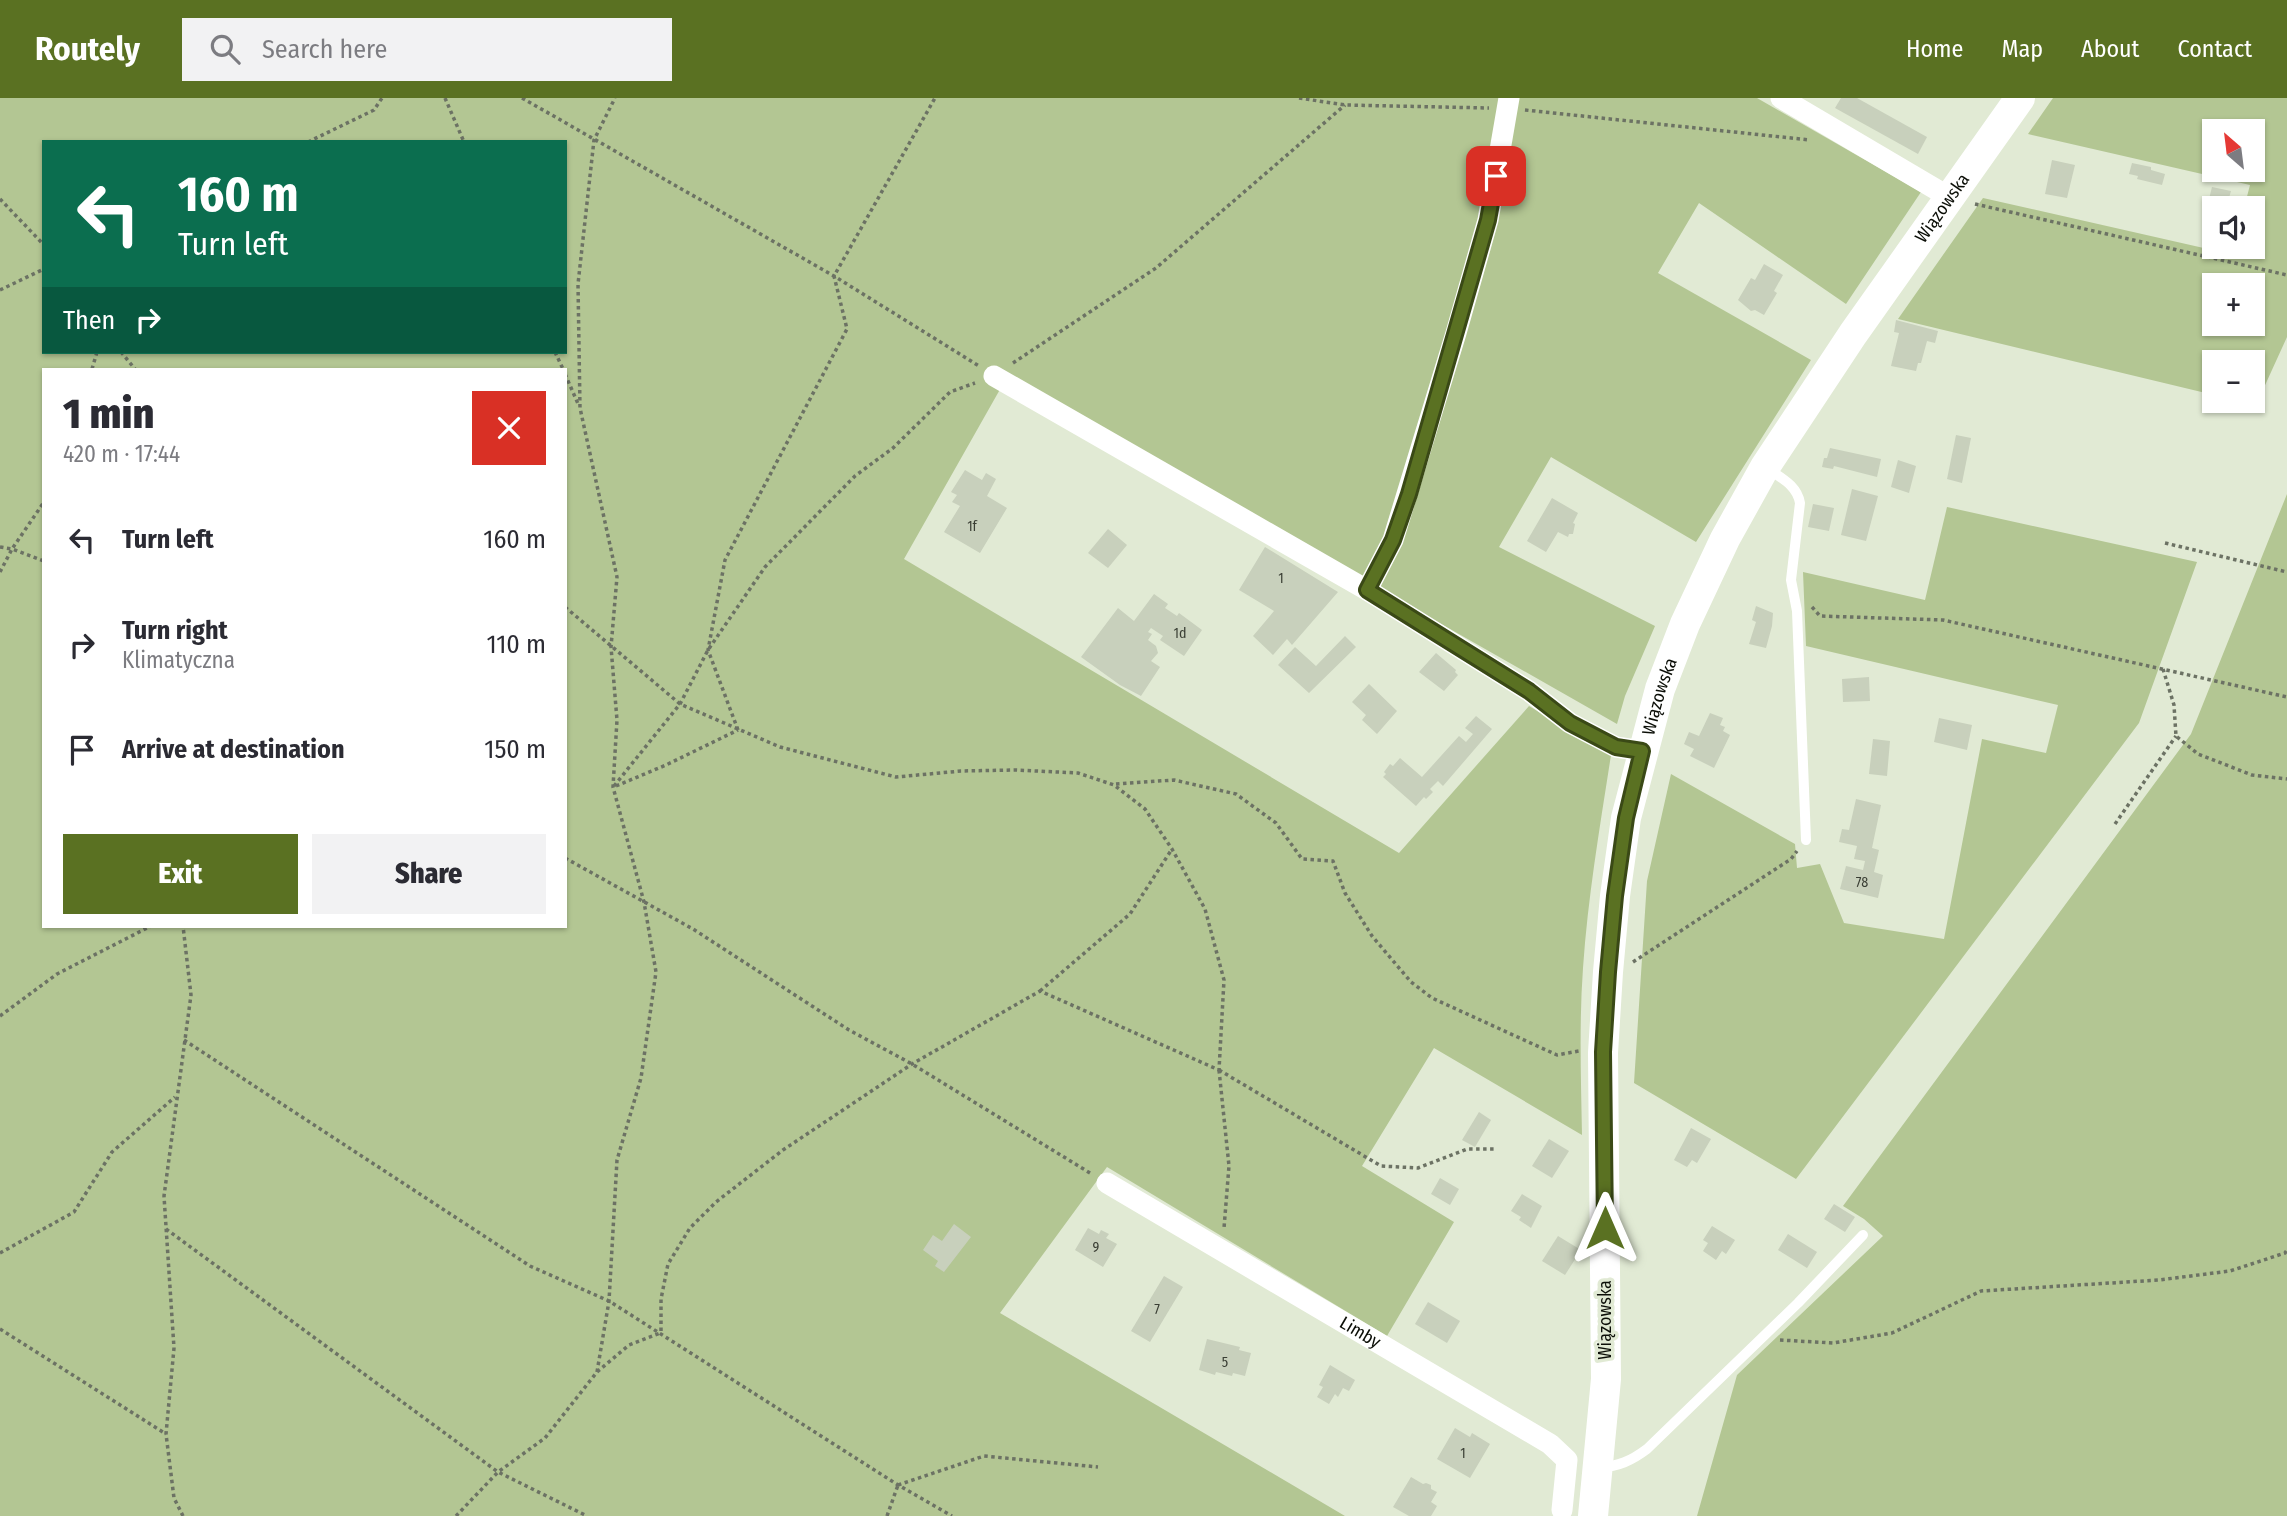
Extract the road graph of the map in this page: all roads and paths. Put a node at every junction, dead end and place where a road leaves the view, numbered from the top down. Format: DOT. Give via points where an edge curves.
graph roads {
  1 [pos="382,98"];
  2 [pos="445,98"];
  3 [pos="522,98"];
  4 [pos="615,98"];
  5 [pos="935,98"];
  6 [pos="1300,98"];
  7 [pos="1782,98"];
  8 [pos="2020,98"];
  9 [pos="1508,103"];
  10 [pos="1345,105"];
  11 [pos="312,140"];
  12 [pos="463,140"];
  13 [pos="594,140"];
  14 [pos="1822,141"];
  15 [pos="1950,197"];
  16 [pos="0,199"];
  17 [pos="42,243"];
  18 [pos="42,270"];
  19 [pos="2287,275"];
  20 [pos="834,276"];
  21 [pos="0,290"];
  22 [pos="123,354"];
  23 [pos="134,368"];
  24 [pos="995,376"];
  25 [pos="567,379"];
  26 [pos="580,408"];
  27 [pos="1765,467"];
  28 [pos="42,505"];
  29 [pos="2165,543"];
  30 [pos="0,547"];
  31 [pos="12,550"];
  32 [pos="42,560"];
  33 [pos="0,572"];
  34 [pos="2287,572"];
  35 [pos="1791,580"];
  36 [pos="1367,590"];
  37 [pos="567,609"];
  38 [pos="611,647"];
  39 [pos="708,650"];
  40 [pos="2164,669"];
  41 [pos="2287,697"];
  42 [pos="680,704"];
  43 [pos="738,730"];
  44 [pos="2176,736"];
  45 [pos="1642,751"];
  46 [pos="2287,779"];
  47 [pos="1114,785"];
  48 [pos="613,787"];
  49 [pos="2115,824"];
  50 [pos="1805,840"];
  51 [pos="1172,849"];
  52 [pos="567,859"];
  53 [pos="644,902"];
  54 [pos="147,928"];
  55 [pos="183,928"];
  56 [pos="1608,972"];
  57 [pos="1040,991"];
  58 [pos="0,1016"];
  59 [pos="184,1040"];
  60 [pos="1587,1049"];
  61 [pos="912,1064"];
  62 [pos="1219,1070"];
  63 [pos="177,1096"];
  64 [pos="1494,1149"];
  65 [pos="1107,1183"];
  66 [pos="166,1229"];
  67 [pos="1863,1235"];
  68 [pos="2287,1250"];
  69 [pos="1223,1252"];
  70 [pos="0,1253"];
  71 [pos="609,1301"];
  72 [pos="0,1329"];
  73 [pos="661,1333"];
  74 [pos="1760,1338"];
  75 [pos="597,1372"];
  76 [pos="166,1434"];
  77 [pos="1098,1467"];
  78 [pos="1599,1468"];
  79 [pos="498,1472"];
  80 [pos="898,1485"];
  81 [pos="1594,1509"];
  82 [pos="1555,1513"];
  83 [pos="183,1516"];
  84 [pos="456,1516"];
  85 [pos="587,1516"];
  86 [pos="887,1516"];
  87 [pos="952,1516"];
  1 -- 11 [label="path" via="374,110"];
  2 -- 12 [label="path"];
  3 -- 13 [label="path"];
  4 -- 13 [label="path"];
  5 -- 20 [label="path"];
  6 -- 10 [label="path"];
  7 -- 15 [label="street"];
  8 -- 15 [label="main road, Wiązowska"];
  9 -- 10 [label="path"];
  9 -- 14 [label="path"];
  9 -- 36 [label="street" via="1488,220 1456,333 1393,540"];
  10 -- 24 [label="path" via="1156,268"];
  13 -- 20 [label="path"];
  13 -- 26 [label="path" via="578,284"];
  15 -- 19 [label="path"];
  15 -- 27 [label="main road, Wiązowska"];
  16 -- 17 [label="path"];
  18 -- 21 [label="path"];
  20 -- 24 [label="path"];
  20 -- 39 [label="path" via="847,329 725,560"];
  22 -- 23 [label="path"];
  24 -- 36 [label="street"];
  24 -- 39 [label="path" via="950,392 892,448 855,476 765,567"];
  25 -- 26 [label="path"];
  26 -- 38 [label="path" via="617,577"];
  27 -- 35 [label="lane" via="1799,495"];
  27 -- 45 [label="main road, Wiązowska" via="1685,624"];
  28 -- 31 [label="path"];
  29 -- 34 [label="path"];
  30 -- 31 [label="path"];
  31 -- 32 [label="path"];
  31 -- 33 [label="path"];
  35 -- 40 [label="path" via="1820,616 1943,620"];
  35 -- 50 [label="lane" via="1797,611"];
  36 -- 45 [label="street" via="1529,691 1570,723 1616,747"];
  37 -- 38 [label="path"];
  38 -- 42 [label="path"];
  38 -- 48 [label="path" via="617,720"];
  39 -- 42 [label="path"];
  39 -- 43 [label="path"];
  40 -- 41 [label="path"];
  40 -- 44 [label="path"];
  42 -- 43 [label="path"];
  42 -- 48 [label="path"];
  43 -- 47 [label="path" via="780,747 896,777 1015,770 1078,773"];
  43 -- 48 [label="path"];
  44 -- 46 [label="path" via="2197,754 2252,775"];
  44 -- 49 [label="path"];
  45 -- 56 [label="main road, Wiązowska" via="1626,818"];
  47 -- 51 [label="path" via="1145,809"];
  47 -- 60 [label="path" via="1174,780 1236,794 1276,823 1302,859 1333,861 1345,893 1372,936 1432,998 1557,1055"];
  48 -- 53 [label="path"];
  50 -- 56 [label="path" via="1791,859 1633,962"];
  51 -- 57 [label="path" via="1130,914"];
  51 -- 62 [label="path" via="1205,909 1224,980"];
  52 -- 53 [label="path"];
  53 -- 61 [label="path"];
  53 -- 71 [label="path" via="656,971 641,1078 617,1160"];
  54 -- 58 [label="path" via="57,974"];
  55 -- 59 [label="path" via="191,995"];
  56 -- 78 [label="main road, Wiązowska" via="1603,1052 1605,1379"];
  57 -- 61 [label="path"];
  57 -- 62 [label="path"];
  59 -- 63 [label="path"];
  59 -- 71 [label="path" via="530,1266"];
  61 -- 65 [label="path"];
  61 -- 73 [label="path" via="783,1150 690,1228 668,1264"];
  62 -- 64 [label="path" via="1381,1166 1418,1168 1467,1149"];
  62 -- 69 [label="path" via="1229,1166"];
  63 -- 66 [label="path" via="164,1196"];
  63 -- 70 [label="path" via="112,1152 74,1212"];
  65 -- 69 [label="street, Limby"];
  66 -- 76 [label="path" via="174,1348"];
  66 -- 79 [label="path"];
  67 -- 74 [label="lane"];
  68 -- 74 [label="path" via="2230,1270 2159,1280 1981,1291 1892,1333 1833,1343"];
  69 -- 82 [label="street, Limby" via="1550,1444 1567,1460"];
  71 -- 73 [label="path"];
  71 -- 75 [label="path"];
  72 -- 76 [label="path"];
  73 -- 75 [label="path" via="629,1345"];
  73 -- 80 [label="path"];
  74 -- 78 [label="lane" via="1647,1449 1630,1461"];
  75 -- 79 [label="path" via="545,1438"];
  76 -- 83 [label="path" via="174,1498"];
  77 -- 80 [label="path" via="984,1456"];
  78 -- 81 [label="main road, Wiązowska"];
  79 -- 84 [label="path"];
  79 -- 85 [label="path"];
  80 -- 86 [label="path"];
  80 -- 87 [label="path"];
  81 -- 82 [label="street"];
}
